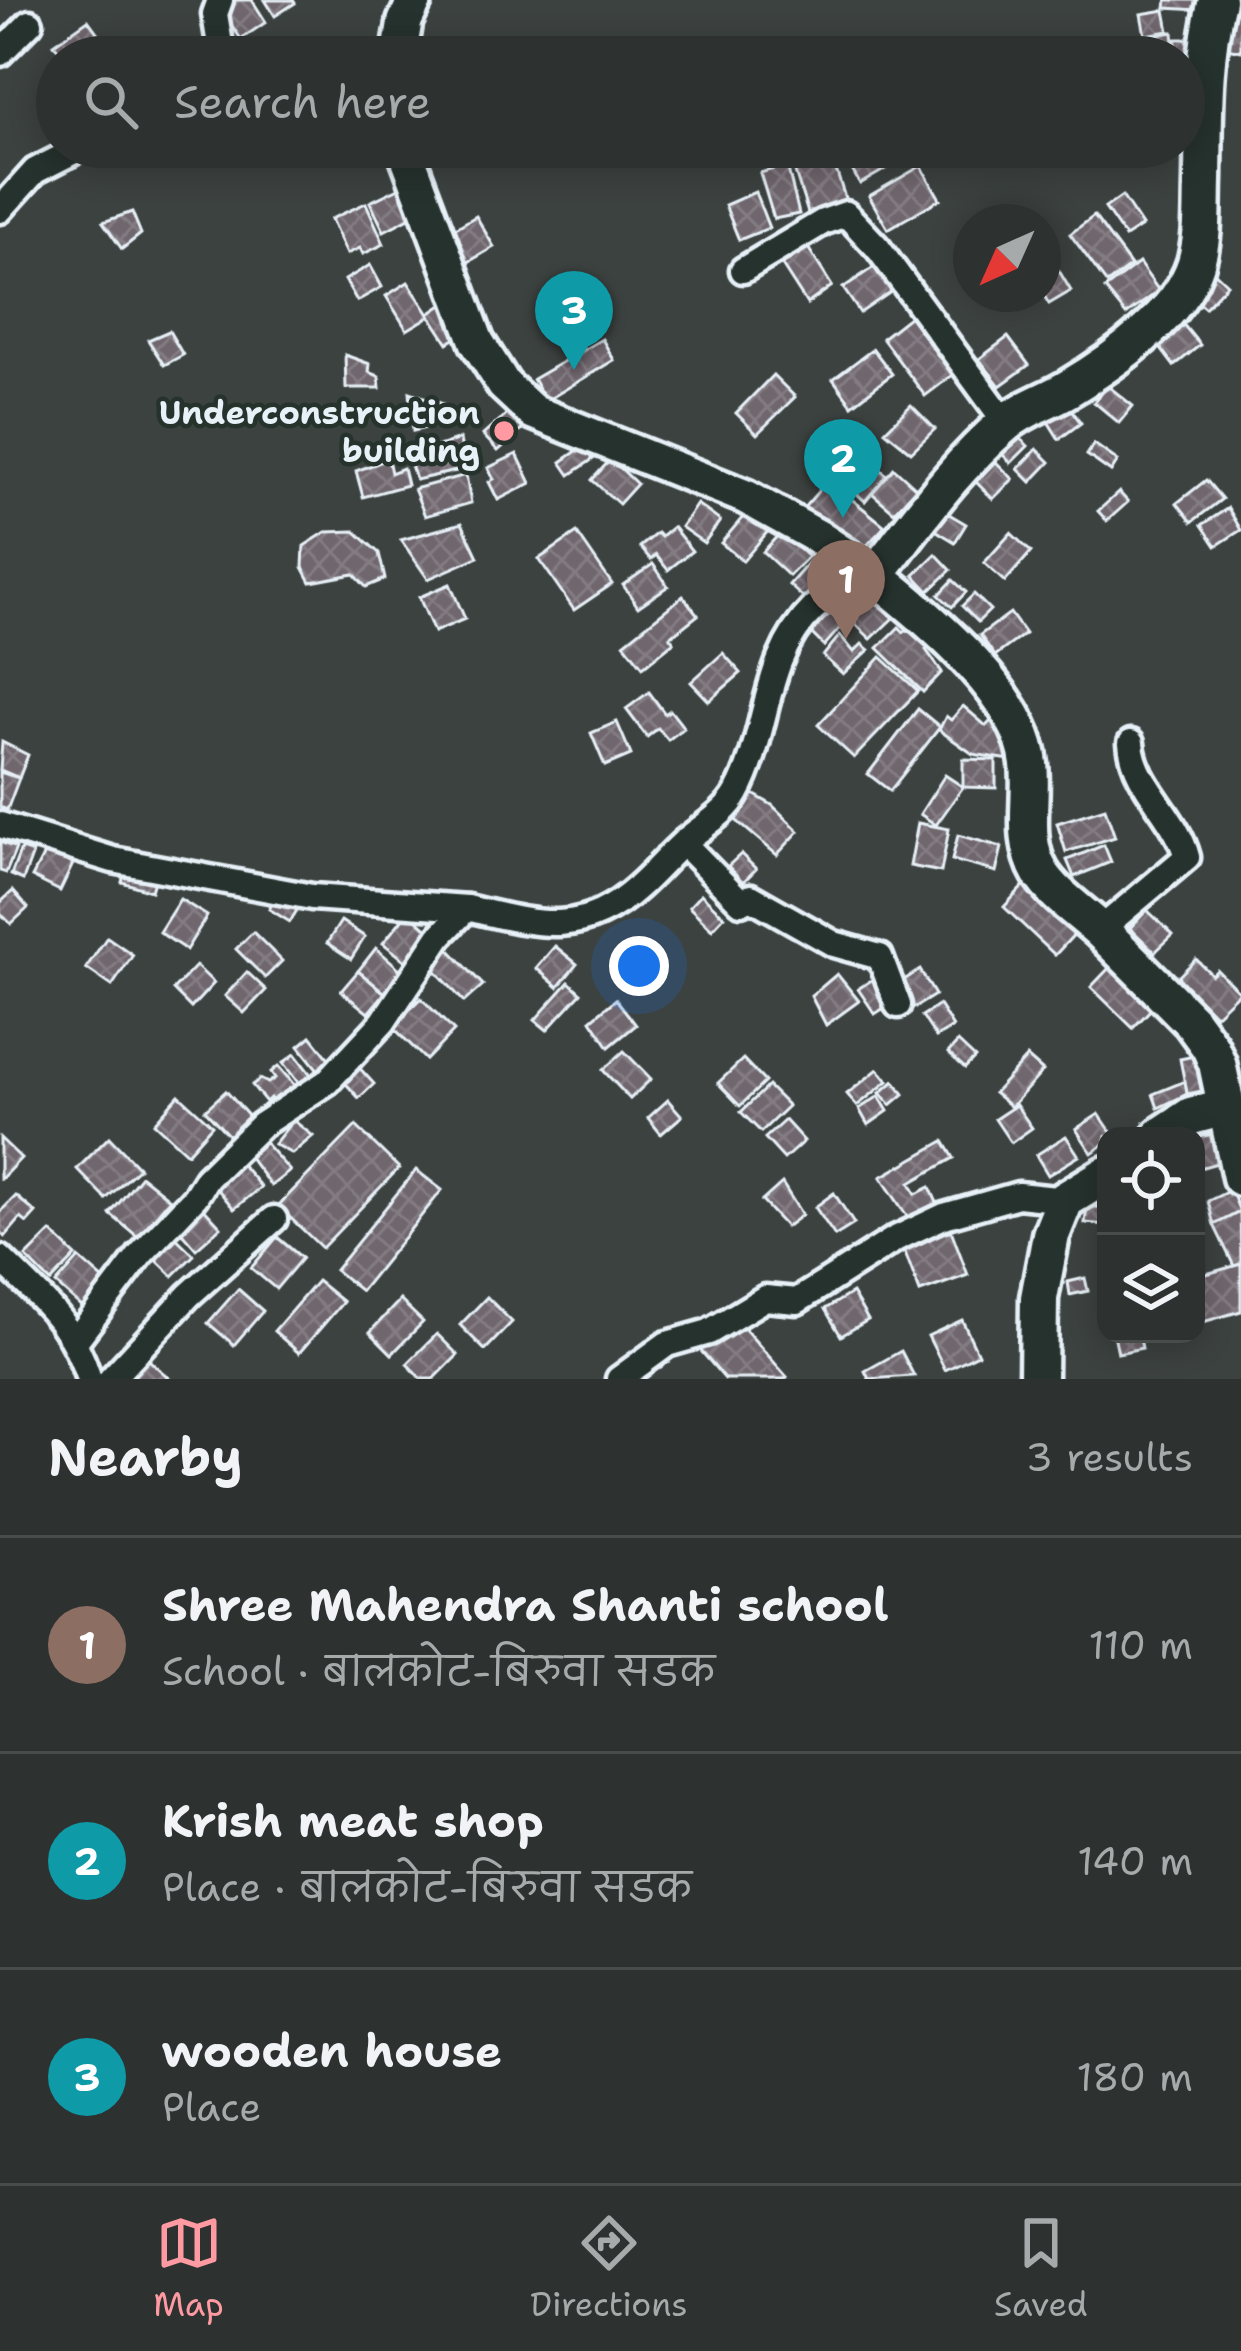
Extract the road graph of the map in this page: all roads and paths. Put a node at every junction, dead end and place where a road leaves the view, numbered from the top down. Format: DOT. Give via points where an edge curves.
graph roads {
  1 [pos="220,0"];
  2 [pos="416,0"];
  3 [pos="1217,0"];
  4 [pos="30,23"];
  5 [pos="218,36"];
  6 [pos="402,36"];
  7 [pos="0,53"];
  8 [pos="1205,72"];
  9 [pos="41,168"];
  10 [pos="412,168"];
  11 [pos="1203,168"];
  12 [pos="2,199"];
  13 [pos="742,271"];
  14 [pos="1006,423"];
  15 [pos="875,575"];
  16 [pos="1131,743"];
  17 [pos="0,825"];
  18 [pos="683,843"];
  19 [pos="467,908"];
  20 [pos="1100,930"];
  21 [pos="898,1005"];
  22 [pos="1225,1107"];
  23 [pos="1174,1127"];
  24 [pos="1241,1177"];
  25 [pos="1097,1180"];
  26 [pos="1065,1200"];
  27 [pos="274,1219"];
  28 [pos="0,1258"];
  29 [pos="76,1340"];
  30 [pos="88,1379"];
  31 [pos="111,1379"];
  32 [pos="619,1379"];
  33 [pos="1039,1379"];
  1 -- 5 [label="street"];
  2 -- 6 [label="street"];
  3 -- 8 [label="main road"];
  4 -- 7 [label="street"];
  9 -- 12 [label="street"];
  10 -- 15 [label="street" via="477,342 518,399 533,412 746,497"];
  11 -- 14 [label="main road" via="1202,235 1180,296 1156,324 1067,389"];
  13 -- 14 [label="street" via="845,214"];
  14 -- 15 [label="main road" via="939,490"];
  15 -- 18 [label="street" via="843,581 797,625 774,668 736,794"];
  15 -- 20 [label="main road" via="1015,720 1029,766 1035,862"];
  16 -- 20 [label="street" via="1140,777 1170,816 1186,857"];
  17 -- 19 [label="street" via="113,860 312,897"];
  18 -- 19 [label="street" via="591,919 529,922"];
  18 -- 21 [label="street" via="741,902 751,897 834,944 880,957"];
  19 -- 29 [label="street" via="383,1022 327,1082 262,1125 207,1178"];
  20 -- 22 [label="main road" via="1210,1047"];
  22 -- 23 [label="main road"];
  22 -- 24 [label="main road"];
  25 -- 26 [label="main road"];
  26 -- 32 [label="street" via="1018,1195 944,1216 797,1300 764,1298 709,1332 650,1352"];
  26 -- 33 [label="main road" via="1042,1268"];
  27 -- 31 [label="street"];
  28 -- 29 [label="street"];
  29 -- 30 [label="street"];
}
